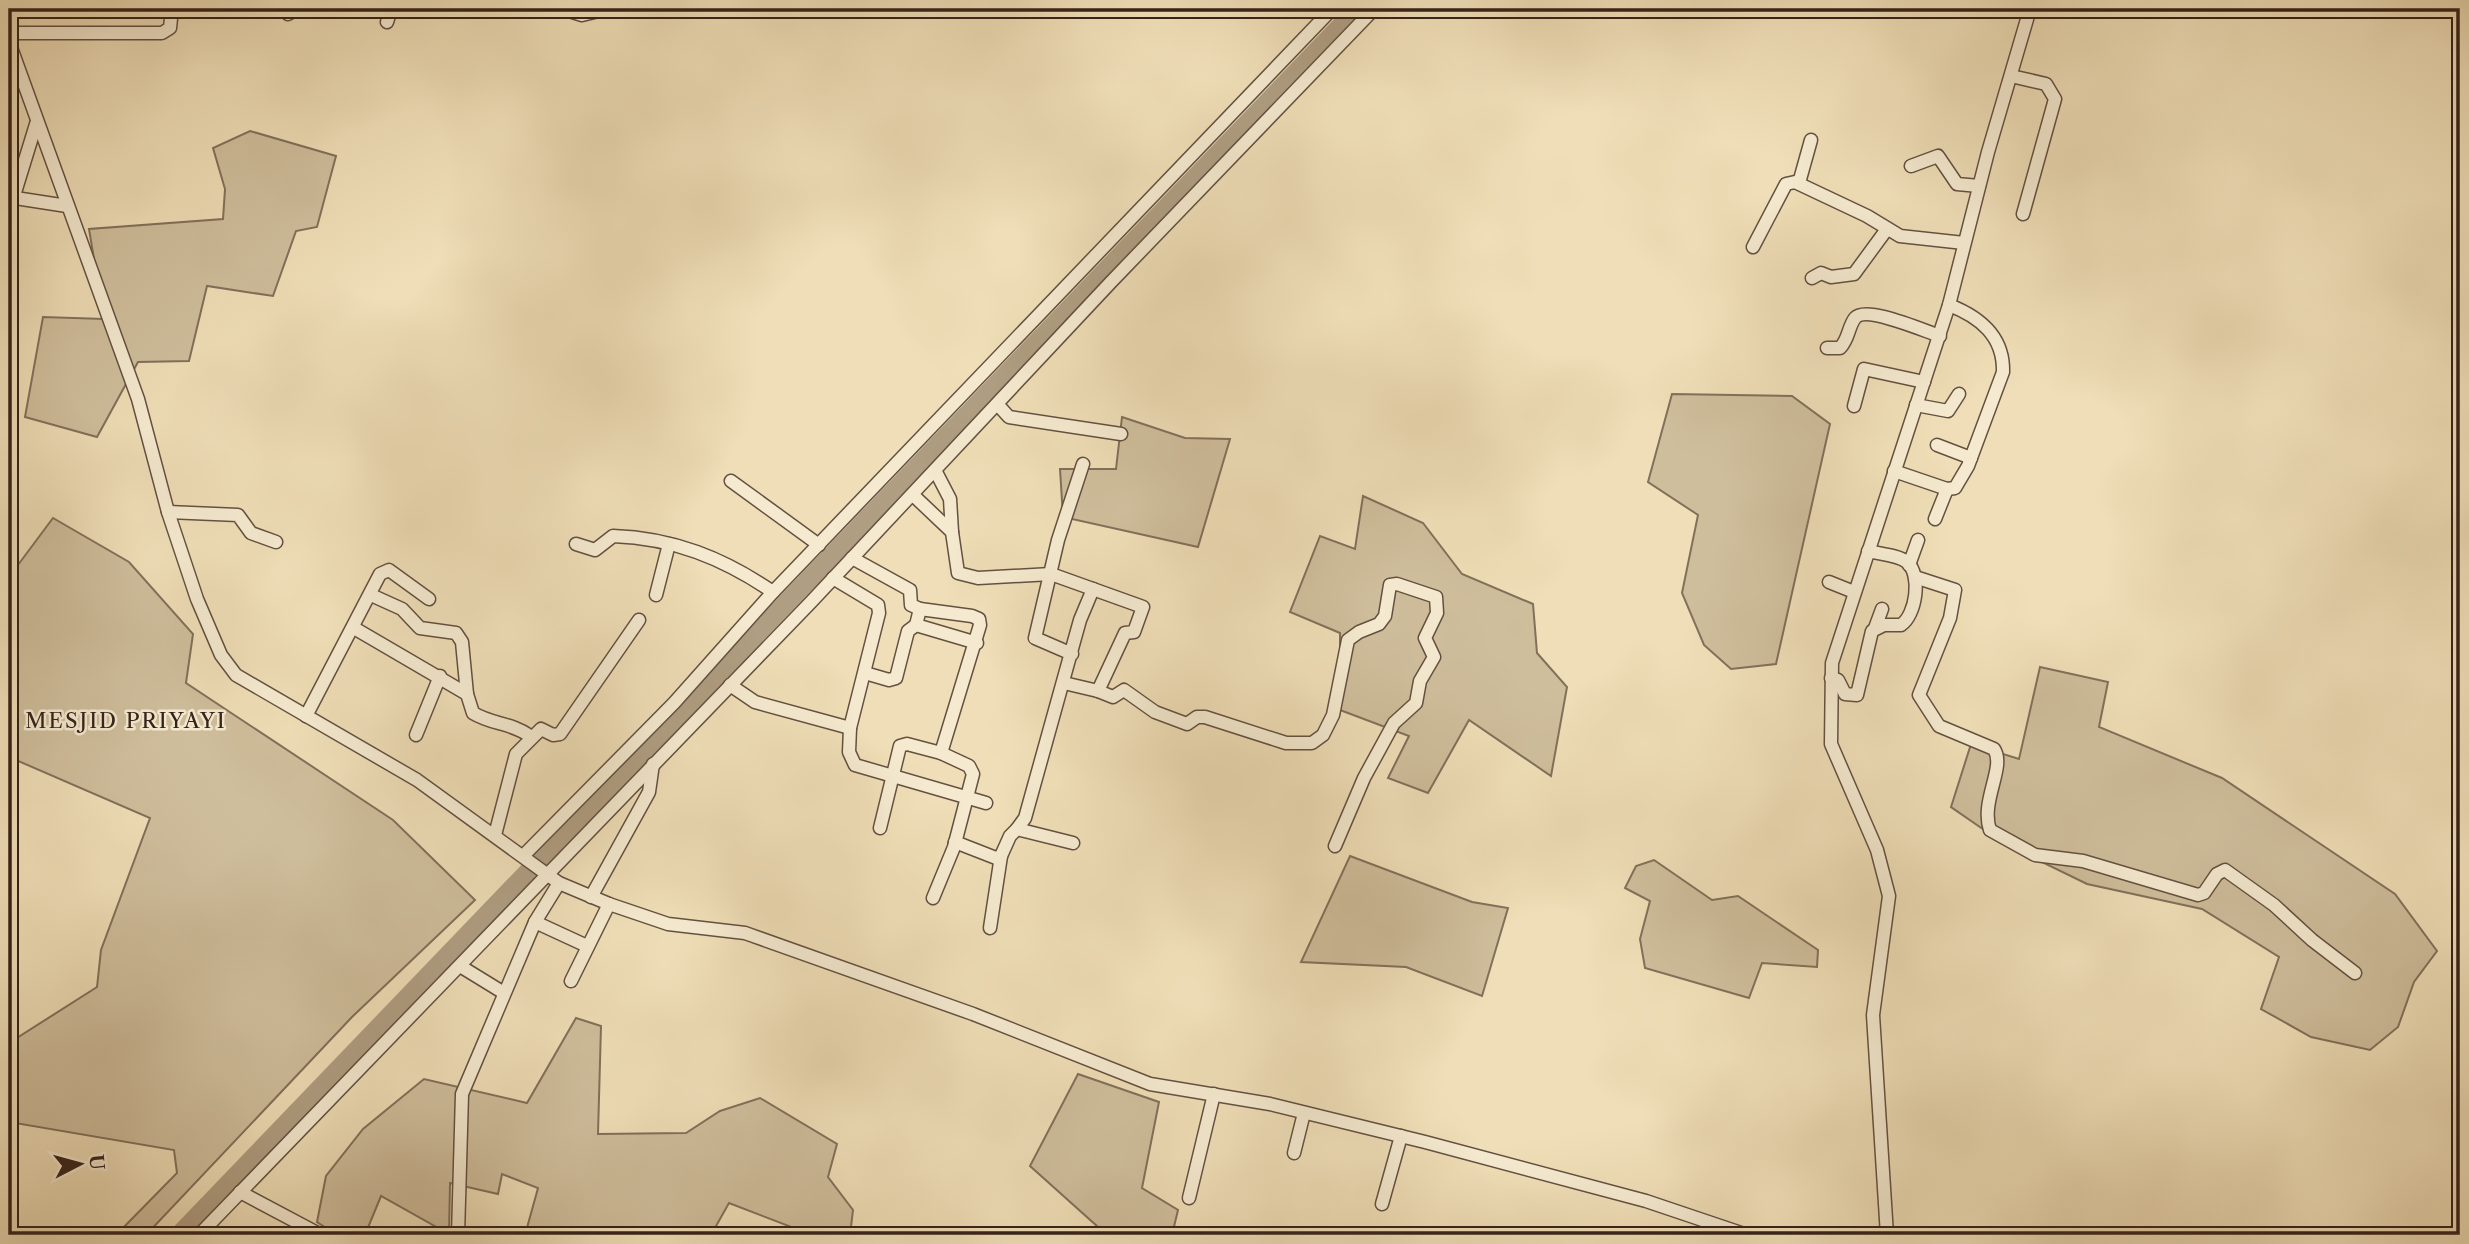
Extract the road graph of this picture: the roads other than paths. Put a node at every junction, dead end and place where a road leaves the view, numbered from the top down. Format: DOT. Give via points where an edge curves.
graph roads {
  1 [pos="172,9"];
  2 [pos="391,9"];
  3 [pos="563,9"];
  4 [pos="607,9"];
  5 [pos="1332,9"];
  6 [pos="1374,9"];
  7 [pos="2030,9"];
  8 [pos="387,22"];
  9 [pos="9,33"];
  10 [pos="9,42"];
  11 [pos="2011,76"];
  12 [pos="37,121"];
  13 [pos="1811,141"];
  14 [pos="1911,166"];
  15 [pos="1799,183"];
  16 [pos="1979,186"];
  17 [pos="10,197"];
  18 [pos="67,206"];
  19 [pos="9,212"];
  20 [pos="2022,214"];
  21 [pos="1887,229"];
  22 [pos="1964,243"];
  23 [pos="1753,247"];
  24 [pos="1812,278"];
  25 [pos="1950,305"];
  26 [pos="1940,336"];
  27 [pos="1828,348"];
  28 [pos="1924,382"];
  29 [pos="1959,394"];
  30 [pos="998,405"];
  31 [pos="1916,405"];
  32 [pos="1854,406"];
  33 [pos="1121,434"];
  34 [pos="1937,445"];
  35 [pos="1971,458"];
  36 [pos="1083,464"];
  37 [pos="1894,471"];
  38 [pos="936,472"];
  39 [pos="731,481"];
  40 [pos="1947,489"];
  41 [pos="913,495"];
  42 [pos="168,512"];
  43 [pos="1935,519"];
  44 [pos="952,532"];
  45 [pos="1918,540"];
  46 [pos="276,542"];
  47 [pos="576,544"];
  48 [pos="668,544"];
  49 [pos="819,545"];
  50 [pos="1868,551"];
  51 [pos="852,558"];
  52 [pos="1912,571"];
  53 [pos="1051,574"];
  54 [pos="833,578"];
  55 [pos="1829,582"];
  56 [pos="1093,589"];
  57 [pos="772,592"];
  58 [pos="1854,592"];
  59 [pos="371,595"];
  60 [pos="656,596"];
  61 [pos="429,599"];
  62 [pos="920,609"];
  63 [pos="1882,609"];
  64 [pos="639,620"];
  65 [pos="916,625"];
  66 [pos="354,628"];
  67 [pos="1875,628"];
  68 [pos="977,643"];
  69 [pos="1072,654"];
  70 [pos="865,673"];
  71 [pos="440,676"];
  72 [pos="1831,678"];
  73 [pos="1064,683"];
  74 [pos="730,685"];
  75 [pos="1098,691"];
  76 [pos="467,694"];
  77 [pos="306,716"];
  78 [pos="850,728"];
  79 [pos="416,735"];
  80 [pos="530,736"];
  81 [pos="941,753"];
  82 [pos="653,764"];
  83 [pos="891,778"];
  84 [pos="968,798"];
  85 [pos="986,803"];
  86 [pos="880,828"];
  87 [pos="1017,829"];
  88 [pos="495,835"];
  89 [pos="955,842"];
  90 [pos="1073,843"];
  91 [pos="1335,846"];
  92 [pos="1001,856"];
  93 [pos="525,857"];
  94 [pos="550,877"];
  95 [pos="591,897"];
  96 [pos="933,898"];
  97 [pos="609,904"];
  98 [pos="535,922"];
  99 [pos="990,928"];
  100 [pos="587,946"];
  101 [pos="460,966"];
  102 [pos="2356,974"];
  103 [pos="570,981"];
  104 [pos="503,993"];
  105 [pos="1214,1094"];
  106 [pos="1304,1113"];
  107 [pos="1402,1136"];
  108 [pos="1294,1153"];
  109 [pos="240,1192"];
  110 [pos="1189,1198"];
  111 [pos="1381,1204"];
  112 [pos="199,1235"];
  113 [pos="321,1235"];
  114 [pos="458,1235"];
  115 [pos="1747,1235"];
  116 [pos="1887,1235"];
  1 -- 9 [label="street" via="170,28 162,33"];
  2 -- 8 [label="street"];
  3 -- 4 [label="street" via="582,15"];
  5 -- 49 [label="street"];
  6 -- 30 [label="street"];
  7 -- 11 [label="street"];
  10 -- 12 [label="street"];
  11 -- 16 [label="street"];
  11 -- 20 [label="street" via="2046,85 2054,99"];
  12 -- 17 [label="street"];
  12 -- 18 [label="street"];
  13 -- 15 [label="street"];
  14 -- 16 [label="street" via="1938,156 1957,184"];
  15 -- 21 [label="street"];
  15 -- 23 [label="street" via="1786,184"];
  16 -- 22 [label="street"];
  17 -- 18 [label="street"];
  17 -- 19 [label="street"];
  18 -- 42 [label="street" via="138,399"];
  21 -- 22 [label="street" via="1900,236"];
  21 -- 24 [label="street" via="1854,274 1831,277 1821,273"];
  22 -- 25 [label="street"];
  25 -- 26 [label="street"];
  25 -- 35 [label="street" via="1988,327 2003,361"];
  26 -- 27 [label="street" via="1862,313 1855,318 1846,342 1840,348"];
  26 -- 28 [label="street"];
  28 -- 31 [label="street"];
  28 -- 32 [label="street" via="1864,369"];
  29 -- 31 [label="street" via="1948,411"];
  30 -- 33 [label="street" via="1009,417"];
  30 -- 38 [label="street"];
  31 -- 37 [label="street"];
  34 -- 35 [label="street"];
  35 -- 40 [label="street" via="1955,488"];
  36 -- 53 [label="street"];
  37 -- 40 [label="street"];
  37 -- 50 [label="street"];
  38 -- 41 [label="street"];
  38 -- 44 [label="street" via="950,499"];
  39 -- 49 [label="street"];
  40 -- 43 [label="street"];
  41 -- 44 [label="street"];
  41 -- 51 [label="street"];
  42 -- 46 [label="street" via="238,515 251,533"];
  42 -- 77 [label="street" via="197,599 228,668"];
  44 -- 53 [label="street" via="958,573 978,578"];
  45 -- 52 [label="street"];
  47 -- 48 [label="street" via="595,550 613,536"];
  48 -- 57 [label="street" via="722,561"];
  48 -- 60 [label="street"];
  49 -- 57 [label="street"];
  50 -- 52 [label="street" via="1905,561"];
  50 -- 58 [label="street"];
  51 -- 54 [label="street"];
  51 -- 62 [label="street" via="910,590 911,604"];
  52 -- 67 [label="street" via="1913,603 1907,621"];
  52 -- 102 [label="street" via="1955,590 1950,618 1919,695 1939,726 1997,754 1999,765 1986,805 1990,830 2035,855 2083,860 2198,895 2225,870"];
  53 -- 56 [label="street"];
  53 -- 69 [label="street" via="1035,638"];
  54 -- 70 [label="street" via="878,606"];
  54 -- 74 [label="street"];
  55 -- 58 [label="street"];
  56 -- 69 [label="street"];
  56 -- 75 [label="street" via="1144,609 1134,632 1125,633"];
  57 -- 93 [label="street" via="674,703"];
  58 -- 72 [label="street"];
  59 -- 61 [label="street" via="380,574 389,570"];
  59 -- 66 [label="street"];
  59 -- 76 [label="street" via="402,608 420,628 456,633"];
  62 -- 65 [label="street"];
  62 -- 68 [label="street" via="979,619"];
  63 -- 67 [label="street"];
  64 -- 80 [label="street" via="560,734 541,729"];
  65 -- 68 [label="street"];
  65 -- 70 [label="street" via="908,631 896,678"];
  66 -- 71 [label="street"];
  66 -- 77 [label="street"];
  67 -- 72 [label="street" via="1866,648 1858,694 1845,694 1838,680"];
  68 -- 81 [label="street"];
  69 -- 73 [label="street"];
  70 -- 78 [label="street"];
  71 -- 76 [label="street"];
  71 -- 79 [label="street"];
  72 -- 116 [label="street" via="1831,744 1877,850 1889,896 1873,1015"];
  73 -- 75 [label="street"];
  73 -- 87 [label="street" via="1025,818"];
  74 -- 78 [label="street" via="755,702"];
  74 -- 82 [label="street"];
  75 -- 91 [label="street" via="1114,697 1124,690 1155,712 1187,724 1205,717 1286,743 1312,743 1323,736 1333,715 1348,640 1379,624 1385,616 1390,585 1436,597 1437,613 1425,638 1434,657 1420,681 1416,703 1394,723"];
  76 -- 80 [label="street" via="473,713 492,723 515,726"];
  77 -- 88 [label="street" via="418,780"];
  78 -- 83 [label="street" via="849,752 855,765"];
  80 -- 88 [label="street" via="516,754"];
  81 -- 83 [label="street" via="903,744"];
  81 -- 84 [label="street" via="973,770"];
  82 -- 94 [label="street"];
  82 -- 95 [label="street" via="649,792"];
  83 -- 84 [label="street"];
  83 -- 86 [label="street"];
  84 -- 85 [label="street"];
  84 -- 89 [label="street"];
  87 -- 90 [label="street"];
  87 -- 92 [label="street"];
  88 -- 93 [label="street"];
  89 -- 92 [label="street" via="995,858"];
  89 -- 96 [label="street"];
  92 -- 99 [label="street"];
  93 -- 94 [label="street"];
  94 -- 95 [label="street"];
  94 -- 98 [label="street"];
  94 -- 101 [label="street"];
  95 -- 97 [label="street"];
  97 -- 100 [label="street"];
  97 -- 105 [label="street" via="668,924 745,933 973,1014 1150,1084"];
  98 -- 100 [label="street"];
  98 -- 104 [label="street"];
  100 -- 103 [label="street"];
  101 -- 104 [label="street"];
  101 -- 109 [label="street"];
  104 -- 114 [label="street" via="462,1094"];
  105 -- 106 [label="street"];
  105 -- 110 [label="street"];
  106 -- 107 [label="street"];
  106 -- 108 [label="street"];
  107 -- 111 [label="street"];
  107 -- 115 [label="street" via="1646,1201"];
  109 -- 112 [label="street"];
  109 -- 113 [label="street"];
}
